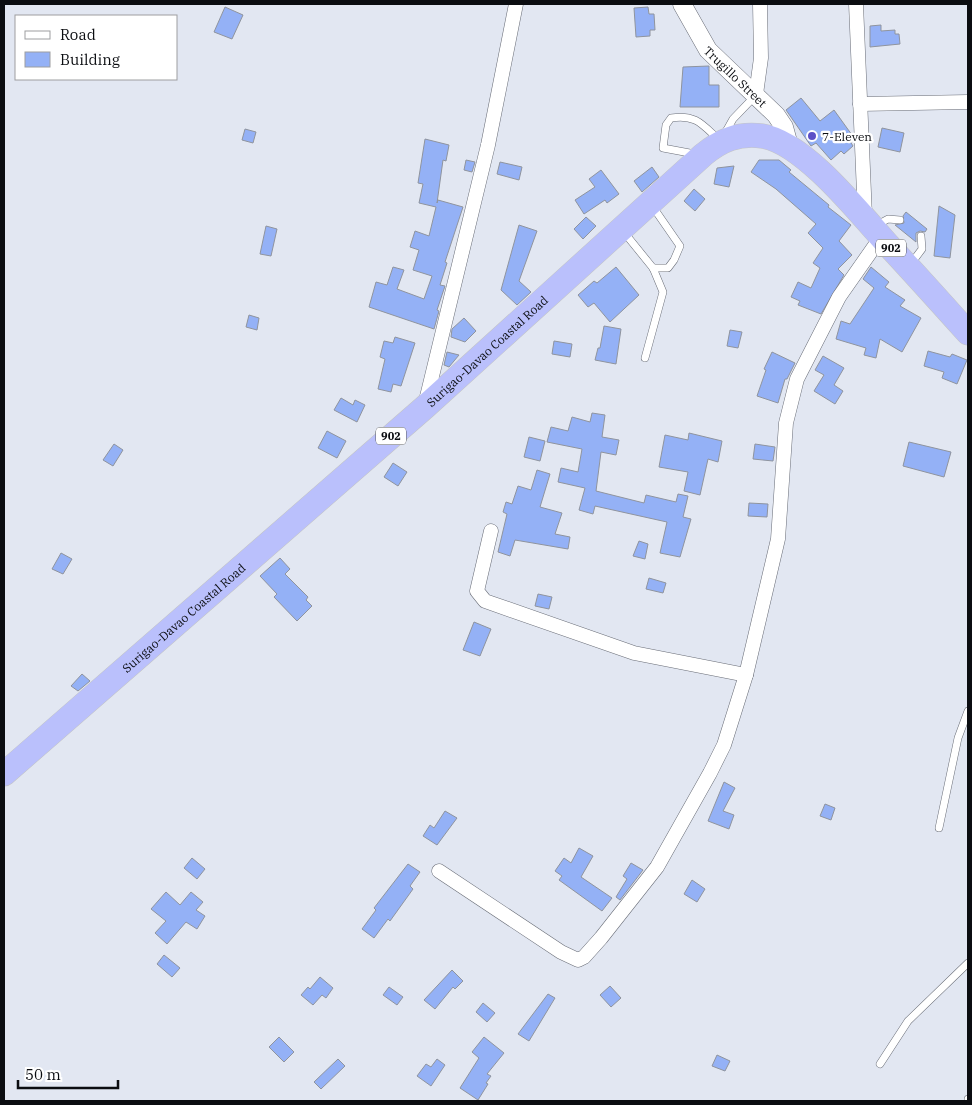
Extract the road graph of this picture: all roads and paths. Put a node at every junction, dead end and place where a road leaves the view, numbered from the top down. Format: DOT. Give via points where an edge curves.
graph roads {
  1 [pos="516,4"];
  2 [pos="682,4"];
  3 [pos="760,4"];
  4 [pos="856,4"];
  5 [pos="756,94"];
  6 [pos="968,102"];
  7 [pos="860,104"];
  8 [pos="712,148"];
  9 [pos="790,149"];
  10 [pos="650,202"];
  11 [pos="900,220"];
  12 [pos="873,227"];
  13 [pos="621,229"];
  14 [pos="921,236"];
  15 [pos="908,267"];
  16 [pos="653,268"];
  17 [pos="968,333"];
  18 [pos="645,358"];
  19 [pos="425,407"];
  20 [pos="490,531"];
  21 [pos="746,676"];
  22 [pos="968,711"];
  23 [pos="4,774"];
  24 [pos="938,828"];
  25 [pos="439,871"];
  26 [pos="968,963"];
  27 [pos="880,1064"];
  1 -- 19 [label="street" via="488,145"];
  2 -- 5 [label="street, Trugillo Street" via="708,50"];
  3 -- 5 [label="street" via="761,58"];
  4 -- 7 [label="street"];
  5 -- 8 [label="lane"];
  5 -- 9 [label="street, Trugillo Street" via="780,121"];
  6 -- 7 [label="street"];
  7 -- 12 [label="street"];
  8 -- 8 [label="lane" via="700,121 685,115 671,118 666,125 663,148"];
  8 -- 9 [label="highway, Surigao-Davao Coastal Road / 902" via="740,136 762,136"];
  8 -- 10 [label="highway, Surigao-Davao Coastal Road / 902"];
  9 -- 12 [label="highway, Surigao-Davao Coastal Road / 902" via="813,165"];
  10 -- 13 [label="highway, Surigao-Davao Coastal Road / 902"];
  10 -- 16 [label="lane" via="680,246 668,268"];
  11 -- 12 [label="lane" via="888,219"];
  12 -- 15 [label="highway, Surigao-Davao Coastal Road / 902"];
  12 -- 21 [label="street" via="797,379 786,423 778,539"];
  13 -- 16 [label="lane"];
  13 -- 19 [label="highway, Surigao-Davao Coastal Road / 902"];
  14 -- 15 [label="lane" via="922,249"];
  15 -- 17 [label="highway, Surigao-Davao Coastal Road / 902"];
  16 -- 18 [label="lane" via="663,292"];
  19 -- 23 [label="highway, Surigao-Davao Coastal Road / 902"];
  20 -- 21 [label="street" via="477,591 486,601 634,653"];
  21 -- 25 [label="street" via="724,745 657,867 630,904 581,959 561,952"];
  22 -- 24 [label="lane" via="958,738"];
  26 -- 27 [label="lane" via="908,1022"];
}
